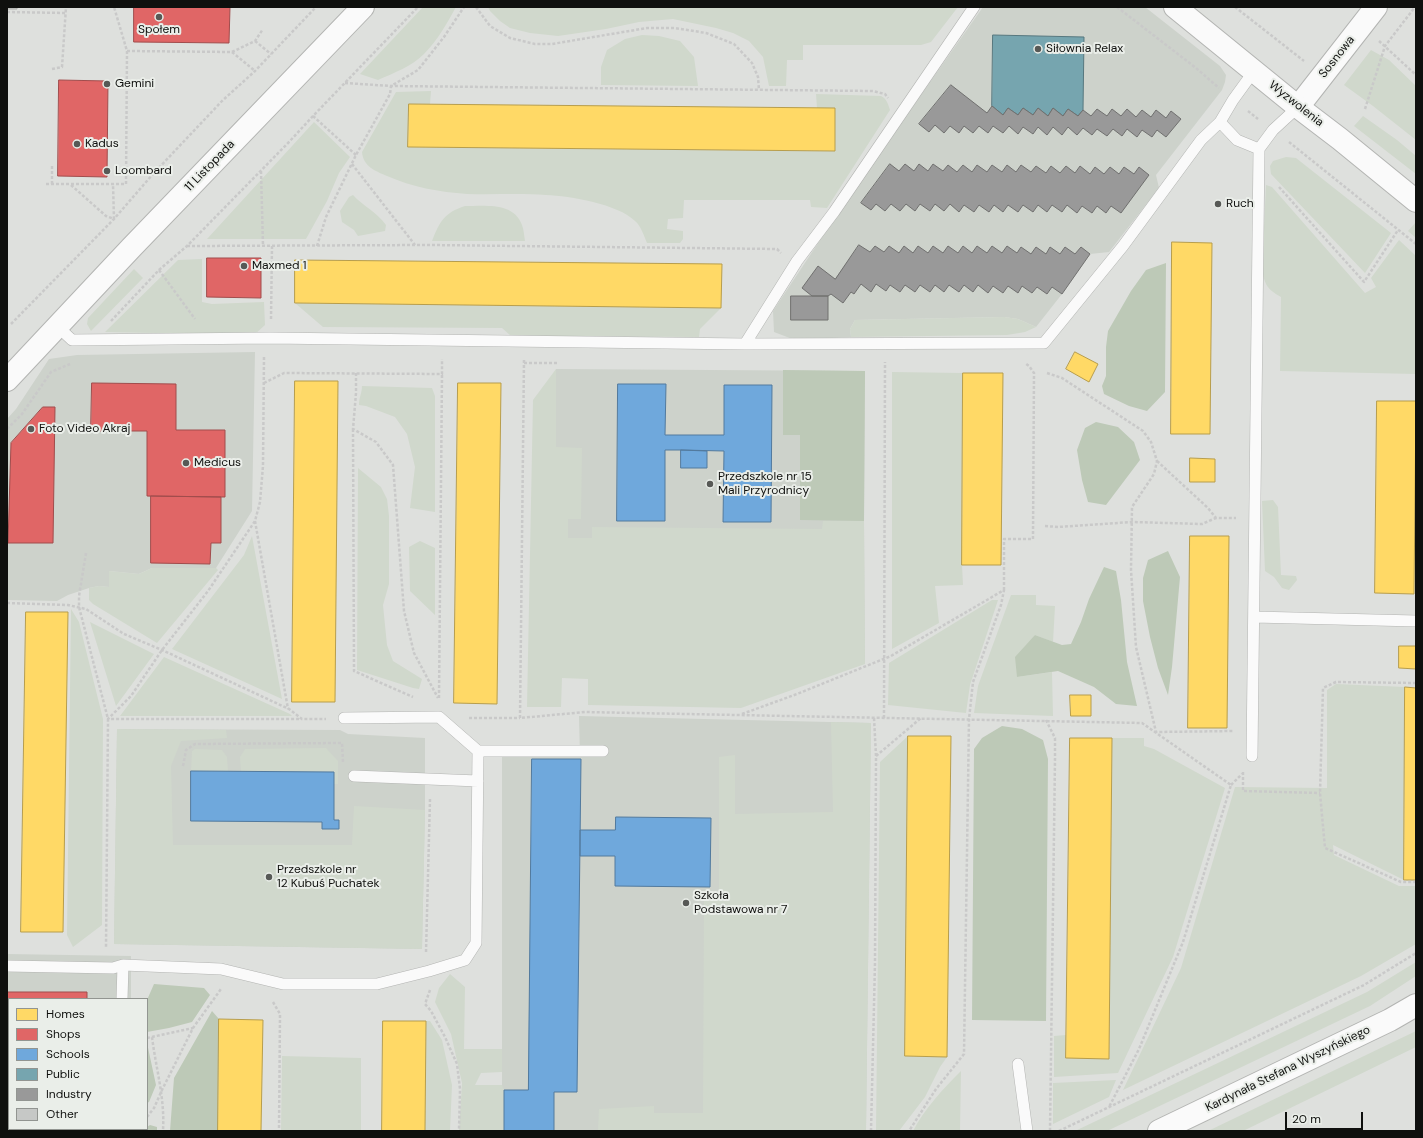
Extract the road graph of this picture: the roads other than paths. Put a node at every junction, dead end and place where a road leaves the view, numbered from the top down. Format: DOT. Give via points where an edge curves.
graph roads {
  1 [pos="363,7"];
  2 [pos="974,7"];
  3 [pos="1175,7"];
  4 [pos="1376,7"];
  5 [pos="1254,71"];
  6 [pos="1298,107"];
  7 [pos="1220,122"];
  8 [pos="1259,149"];
  9 [pos="1416,201"];
  10 [pos="64,333"];
  11 [pos="746,344"];
  12 [pos="7,380"];
  13 [pos="1254,617"];
  14 [pos="1416,621"];
  15 [pos="344,718"];
  16 [pos="478,751"];
  17 [pos="603,751"];
  18 [pos="1252,756"];
  19 [pos="354,776"];
  20 [pos="478,781"];
  21 [pos="123,965"];
  22 [pos="7,966"];
  23 [pos="122,998"];
  24 [pos="1416,1005"];
  25 [pos="1018,1064"];
  26 [pos="1027,1131"];
  27 [pos="1159,1131"];
  1 -- 10 [label="street, 11 Listopada"];
  2 -- 11 [label="lane" via="834,212 797,261"];
  3 -- 5 [label="street, Wyzwolenia"];
  4 -- 6 [label="street, Sosnowa"];
  5 -- 6 [label="street, Wyzwolenia"];
  5 -- 7 [label="lane"];
  6 -- 8 [label="lane" via="1273,130"];
  6 -- 9 [label="street, Wyzwolenia"];
  7 -- 8 [label="lane" via="1237,140"];
  7 -- 11 [label="lane" via="1201,140 1123,246 1044,343"];
  8 -- 13 [label="lane"];
  10 -- 11 [label="lane" via="92,340 270,338"];
  10 -- 12 [label="street, 11 Listopada"];
  13 -- 14 [label="lane"];
  13 -- 18 [label="lane"];
  15 -- 16 [label="lane" via="439,717"];
  16 -- 17 [label="lane"];
  16 -- 20 [label="lane"];
  19 -- 20 [label="lane"];
  20 -- 21 [label="lane" via="476,943 465,960 378,984 283,984 221,969"];
  21 -- 22 [label="lane" via="113,968"];
  21 -- 23 [label="lane"];
  24 -- 27 [label="street, Kardynała Stefana Wyszyńskiego" via="1390,1020"];
  25 -- 26 [label="lane"];
}
